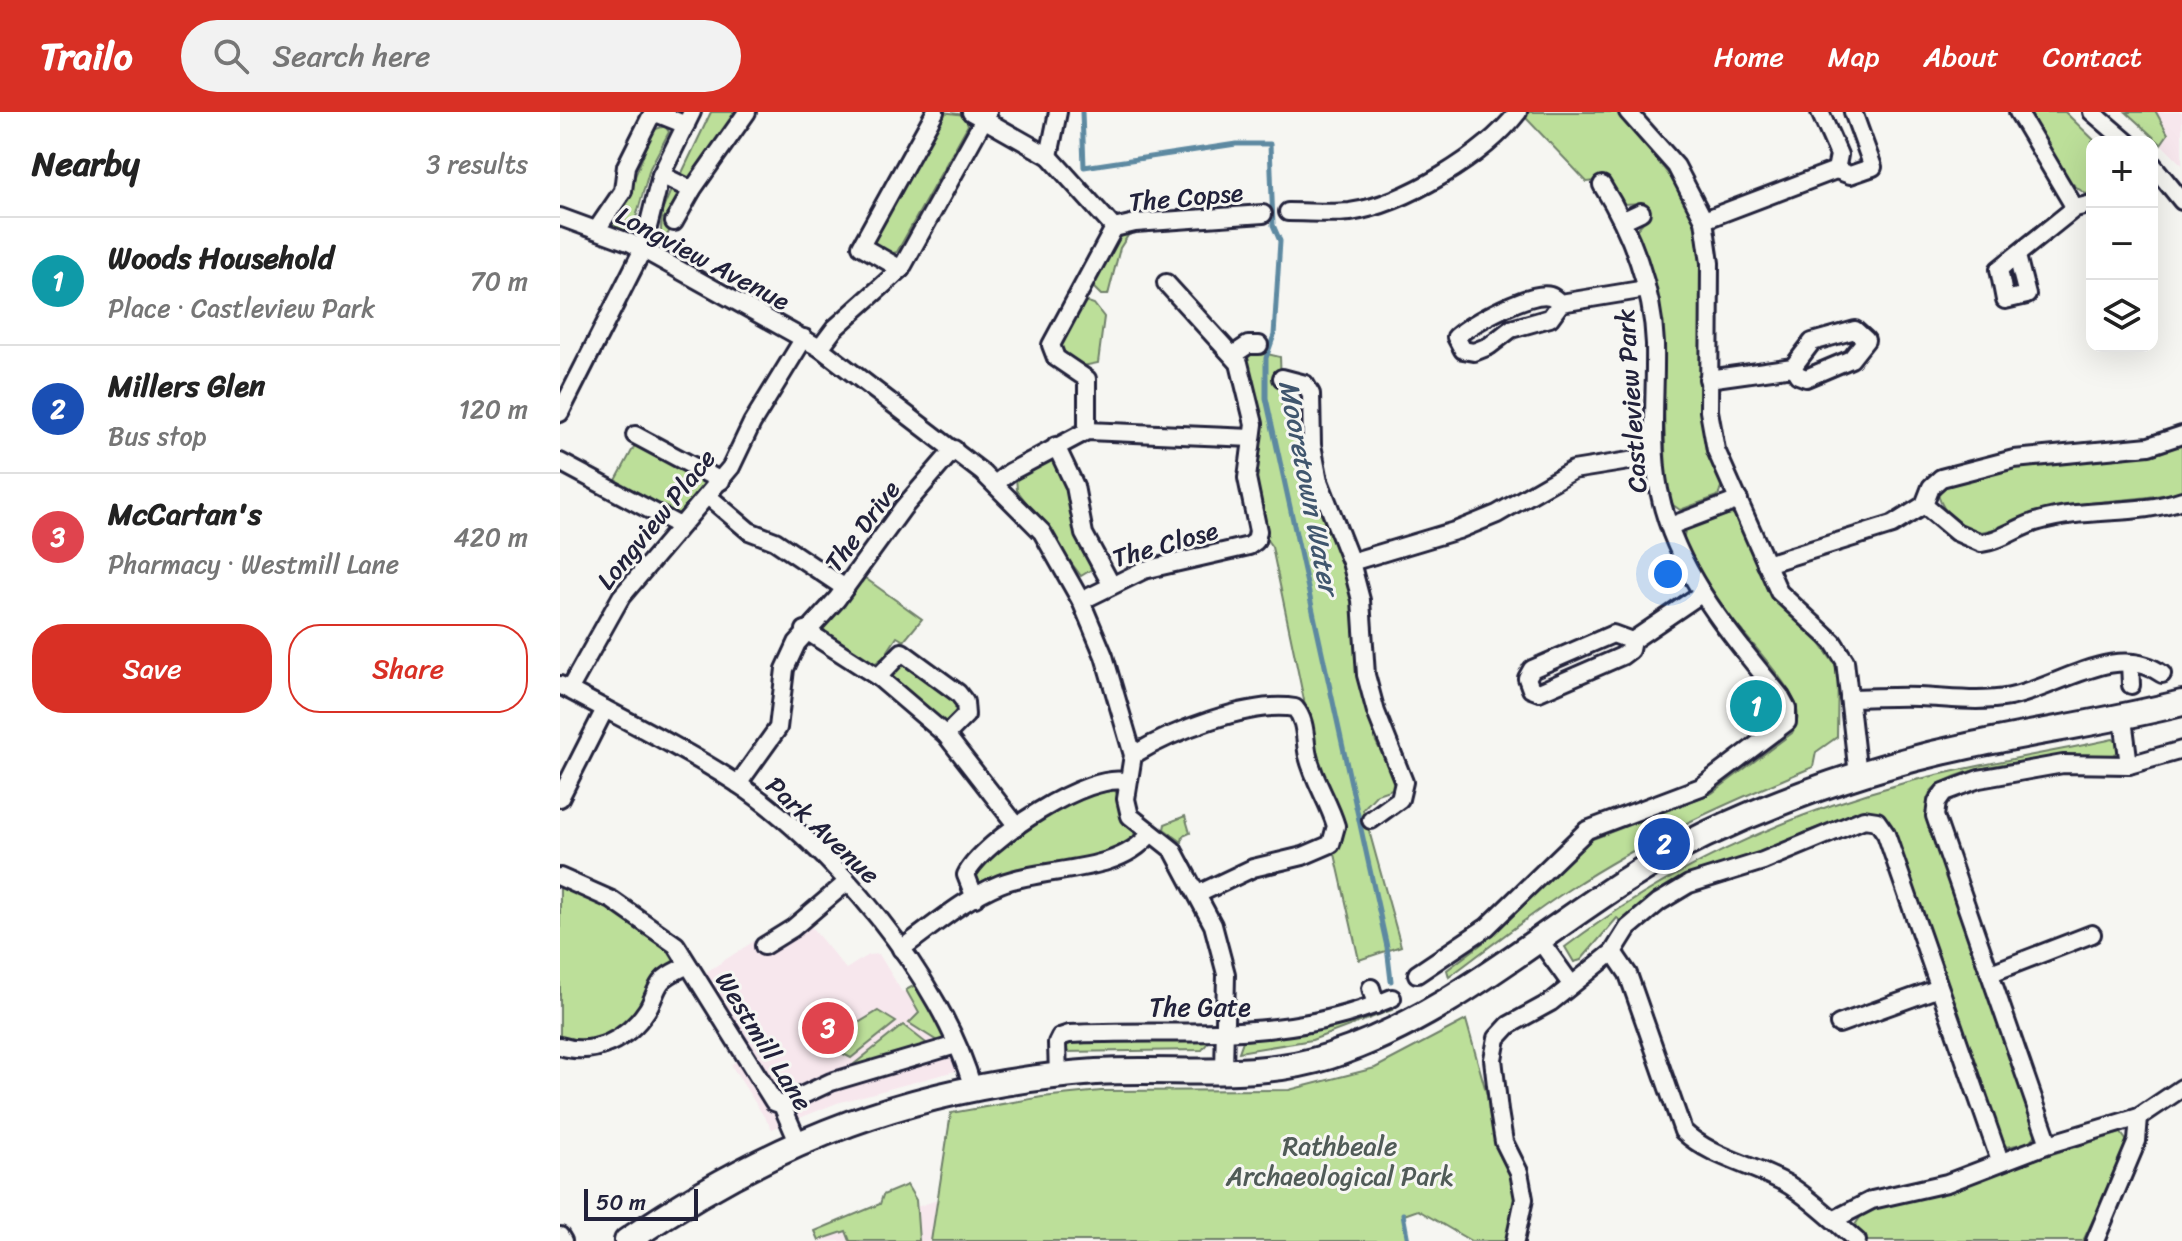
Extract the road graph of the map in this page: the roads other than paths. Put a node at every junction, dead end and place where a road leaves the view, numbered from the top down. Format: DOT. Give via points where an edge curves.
graph roads {
  1 [pos="747,112"];
  2 [pos="935,112"];
  3 [pos="1058,112"];
  4 [pos="1518,112"];
  5 [pos="1628,112"];
  6 [pos="1820,112"];
  7 [pos="1853,112"];
  8 [pos="2018,112"];
  9 [pos="2092,112"];
  10 [pos="981,114"];
  11 [pos="689,118"];
  12 [pos="2120,136"];
  13 [pos="1049,156"];
  14 [pos="1836,170"];
  15 [pos="2158,171"];
  16 [pos="661,175"];
  17 [pos="1602,185"];
  18 [pos="692,190"];
  19 [pos="2182,201"];
  20 [pos="2086,205"];
  21 [pos="2075,208"];
  22 [pos="1288,212"];
  23 [pos="1641,212"];
  24 [pos="1263,214"];
  25 [pos="560,217"];
  26 [pos="1624,220"];
  27 [pos="1704,220"];
  28 [pos="674,222"];
  29 [pos="1114,228"];
  30 [pos="597,229"];
  31 [pos="642,251"];
  32 [pos="2017,256"];
  33 [pos="901,269"];
  34 [pos="1166,283"];
  35 [pos="1646,289"];
  36 [pos="1561,303"];
  37 [pos="804,338"];
  38 [pos="1259,345"];
  39 [pos="820,348"];
  40 [pos="1233,355"];
  41 [pos="1793,367"];
  42 [pos="1282,378"];
  43 [pos="1708,379"];
  44 [pos="562,405"];
  45 [pos="1087,431"];
  46 [pos="635,435"];
  47 [pos="2182,435"];
  48 [pos="1252,438"];
  49 [pos="1056,446"];
  50 [pos="954,449"];
  51 [pos="1654,457"];
  52 [pos="560,462"];
  53 [pos="721,481"];
  54 [pos="995,484"];
  55 [pos="709,497"];
  56 [pos="1739,500"];
  57 [pos="2182,500"];
  58 [pos="1924,505"];
  59 [pos="680,526"];
  60 [pos="1670,526"];
  61 [pos="1351,562"];
  62 [pos="1766,564"];
  63 [pos="1111,584"];
  64 [pos="845,588"];
  65 [pos="1701,594"];
  66 [pos="1081,601"];
  67 [pos="805,630"];
  68 [pos="1632,641"];
  69 [pos="2130,663"];
  70 [pos="2162,674"];
  71 [pos="878,677"];
  72 [pos="2131,685"];
  73 [pos="565,688"];
  74 [pos="1849,698"];
  75 [pos="2182,703"];
  76 [pos="605,709"];
  77 [pos="2123,719"];
  78 [pos="946,735"];
  79 [pos="2182,750"];
  80 [pos="1133,755"];
  81 [pos="2129,765"];
  82 [pos="1858,775"];
  83 [pos="1128,782"];
  84 [pos="738,784"];
  85 [pos="560,798"];
  86 [pos="1371,820"];
  87 [pos="1017,826"];
  88 [pos="1150,834"];
  89 [pos="560,877"];
  90 [pos="847,882"];
  91 [pos="1198,894"];
  92 [pos="975,898"];
  93 [pos="2092,934"];
  94 [pos="1538,938"];
  95 [pos="764,946"];
  96 [pos="901,949"];
  97 [pos="1613,952"];
  98 [pos="688,965"];
  99 [pos="1991,973"];
  100 [pos="1417,974"];
  101 [pos="1571,984"];
  102 [pos="1939,988"];
  103 [pos="1380,997"];
  104 [pos="1839,1024"];
  105 [pos="1226,1033"];
  106 [pos="956,1045"];
  107 [pos="560,1046"];
  108 [pos="1224,1072"];
  109 [pos="1058,1076"];
  110 [pos="2182,1088"];
  111 [pos="973,1089"];
  112 [pos="782,1105"];
  113 [pos="2139,1117"];
  114 [pos="798,1142"];
  115 [pos="2049,1144"];
  116 [pos="2000,1161"];
  117 [pos="1835,1219"];
  118 [pos="560,1236"];
  119 [pos="563,1241"];
  120 [pos="627,1241"];
  121 [pos="1515,1241"];
  122 [pos="1857,1241"];
  123 [pos="2095,1241"];
  1 -- 18 [label="street"];
  2 -- 33 [label="street" via="861,246"];
  3 -- 13 [label="street"];
  4 -- 22 [label="street" via="1466,159 1404,194 1350,212"];
  5 -- 27 [label="street" via="1676,166"];
  6 -- 14 [label="street" via="1839,155"];
  7 -- 14 [label="street" via="1873,167 1850,175"];
  8 -- 21 [label="street"];
  9 -- 12 [label="street"];
  10 -- 13 [label="street, The Copse"];
  10 -- 33 [label="street"];
  11 -- 16 [label="street"];
  11 -- 30 [label="street" via="656,113 650,118 626,166 623,191"];
  13 -- 29 [label="street, The Copse"];
  14 -- 27 [label="street"];
  15 -- 19 [label="street"];
  16 -- 18 [label="street"];
  16 -- 31 [label="street"];
  17 -- 26 [label="street, Castleview Park"];
  18 -- 28 [label="street"];
  20 -- 21 [label="street"];
  21 -- 32 [label="street"];
  23 -- 26 [label="street"];
  24 -- 29 [label="street, The Copse"];
  25 -- 30 [label="street, Longview Avenue"];
  26 -- 35 [label="street, Castleview Park"];
  27 -- 43 [label="street" via="1710,263"];
  29 -- 45 [label="street, The Copse" via="1051,345 1056,358 1087,379"];
  30 -- 31 [label="street, Longview Avenue"];
  31 -- 37 [label="street, Longview Avenue"];
  31 -- 44 [label="street"];
  33 -- 39 [label="street"];
  34 -- 40 [label="street, The Close"];
  35 -- 36 [label="street"];
  35 -- 51 [label="street, Castleview Park" via="1655,344"];
  36 -- 36 [label="street" via="1550,318 1511,329 1474,352 1458,344 1456,337 1468,326 1533,297 1549,296"];
  37 -- 39 [label="street, Longview Avenue"];
  37 -- 53 [label="street, Longview Place"];
  38 -- 40 [label="street"];
  39 -- 50 [label="street, Longview Avenue"];
  40 -- 48 [label="street, The Close" via="1251,403"];
  41 -- 43 [label="street"];
  42 -- 61 [label="street" via="1308,386 1311,394 1319,481"];
  43 -- 56 [label="street" via="1716,450"];
  45 -- 48 [label="street"];
  45 -- 49 [label="street"];
  46 -- 53 [label="street"];
  47 -- 58 [label="street" via="2149,446 2057,452 1973,469 1941,478"];
  48 -- 63 [label="street, The Close" via="1247,478 1256,541 1144,570"];
  49 -- 54 [label="street"];
  49 -- 63 [label="street" via="1075,486 1084,534"];
  50 -- 54 [label="street"];
  50 -- 64 [label="street, The Drive"];
  51 -- 60 [label="street, Castleview Park"];
  51 -- 61 [label="street" via="1573,470 1484,519"];
  52 -- 59 [label="street"];
  53 -- 55 [label="street, Longview Place"];
  54 -- 66 [label="street" via="1042,532"];
  55 -- 59 [label="street, Longview Place"];
  55 -- 64 [label="street" via="749,531 775,541"];
  56 -- 60 [label="street, Castleview Park"];
  56 -- 62 [label="street"];
  57 -- 58 [label="street" via="2160,508 2039,521 1981,543 1956,532"];
  58 -- 62 [label="street" via="1892,525"];
  59 -- 73 [label="street, Longview Place" via="621,597"];
  60 -- 65 [label="street, Castleview Park"];
  61 -- 86 [label="street" via="1361,600 1366,675 1404,782 1400,799"];
  62 -- 74 [label="street" via="1779,592 1833,642 1845,661"];
  63 -- 66 [label="street, The Close"];
  64 -- 67 [label="street, The Drive"];
  65 -- 68 [label="street"];
  65 -- 100 [label="street, Castleview Park" via="1781,697 1787,722 1725,772 1676,798 1587,830 1487,927"];
  66 -- 80 [label="street" via="1104,656"];
  67 -- 71 [label="street"];
  67 -- 84 [label="street, The Drive" via="785,669 778,728"];
  68 -- 68 [label="street" via="1622,656 1539,692 1531,689 1527,678 1532,669 1613,634"];
  69 -- 70 [label="street"];
  69 -- 72 [label="street"];
  69 -- 74 [label="street" via="2111,662 2040,690 1977,701"];
  71 -- 78 [label="street"];
  71 -- 78 [label="street" via="902,652 909,653 958,693 966,715"];
  73 -- 76 [label="street, Park Avenue"];
  74 -- 82 [label="street"];
  75 -- 77 [label="street"];
  76 -- 84 [label="street, Park Avenue"];
  76 -- 85 [label="street"];
  77 -- 81 [label="street"];
  77 -- 82 [label="street" via="1967,746"];
  78 -- 87 [label="street"];
  79 -- 81 [label="street"];
  80 -- 83 [label="street"];
  80 -- 91 [label="street" via="1183,731 1248,712 1287,706 1304,720 1316,786 1336,826 1331,844 1253,868"];
  81 -- 99 [label="street" via="2014,770 1944,792 1937,802 1935,816"];
  82 -- 94 [label="street" via="1705,836 1647,866"];
  83 -- 87 [label="street" via="1085,789"];
  83 -- 88 [label="street" via="1130,816"];
  84 -- 90 [label="street, Park Avenue"];
  87 -- 92 [label="street" via="971,866 966,875"];
  88 -- 91 [label="street" via="1173,850"];
  88 -- 92 [label="street" via="1124,854 1030,875"];
  89 -- 98 [label="street, Westmill Lane" via="612,900 676,945"];
  90 -- 95 [label="street"];
  90 -- 96 [label="street, Park Avenue"];
  91 -- 105 [label="street" via="1226,974"];
  92 -- 96 [label="street"];
  93 -- 99 [label="street"];
  94 -- 101 [label="street"];
  94 -- 108 [label="street" via="1435,1011 1366,1043 1283,1067"];
  96 -- 106 [label="street, Park Avenue"];
  97 -- 101 [label="street"];
  97 -- 102 [label="street" via="1628,928 1689,884 1763,861 1864,819 1877,821 1886,834"];
  97 -- 117 [label="street" via="1628,974 1683,1131 1697,1144 1790,1186"];
  98 -- 107 [label="street" via="663,979 648,1009 610,1043"];
  98 -- 112 [label="street, Westmill Lane" via="774,1102"];
  99 -- 115 [label="street"];
  101 -- 121 [label="street" via="1497,1038 1493,1059 1504,1142 1519,1172 1524,1199"];
  102 -- 104 [label="street"];
  102 -- 116 [label="street"];
  103 -- 105 [label="street, The Gate" via="1280,1030"];
  105 -- 108 [label="street"];
  105 -- 109 [label="street, The Gate" via="1069,1034 1057,1043"];
  106 -- 111 [label="street, Park Avenue"];
  106 -- 112 [label="street" via="843,1078"];
  108 -- 109 [label="street"];
  109 -- 111 [label="street"];
  110 -- 113 [label="street"];
  111 -- 114 [label="street" via="884,1111"];
  112 -- 114 [label="street, Westmill Lane"];
  113 -- 115 [label="street"];
  113 -- 123 [label="street" via="2137,1141"];
  114 -- 120 [label="street" via="720,1181"];
  115 -- 116 [label="street"];
  116 -- 117 [label="street" via="1947,1183 1872,1200"];
  117 -- 122 [label="street"];
  118 -- 119 [label="street"];
}
